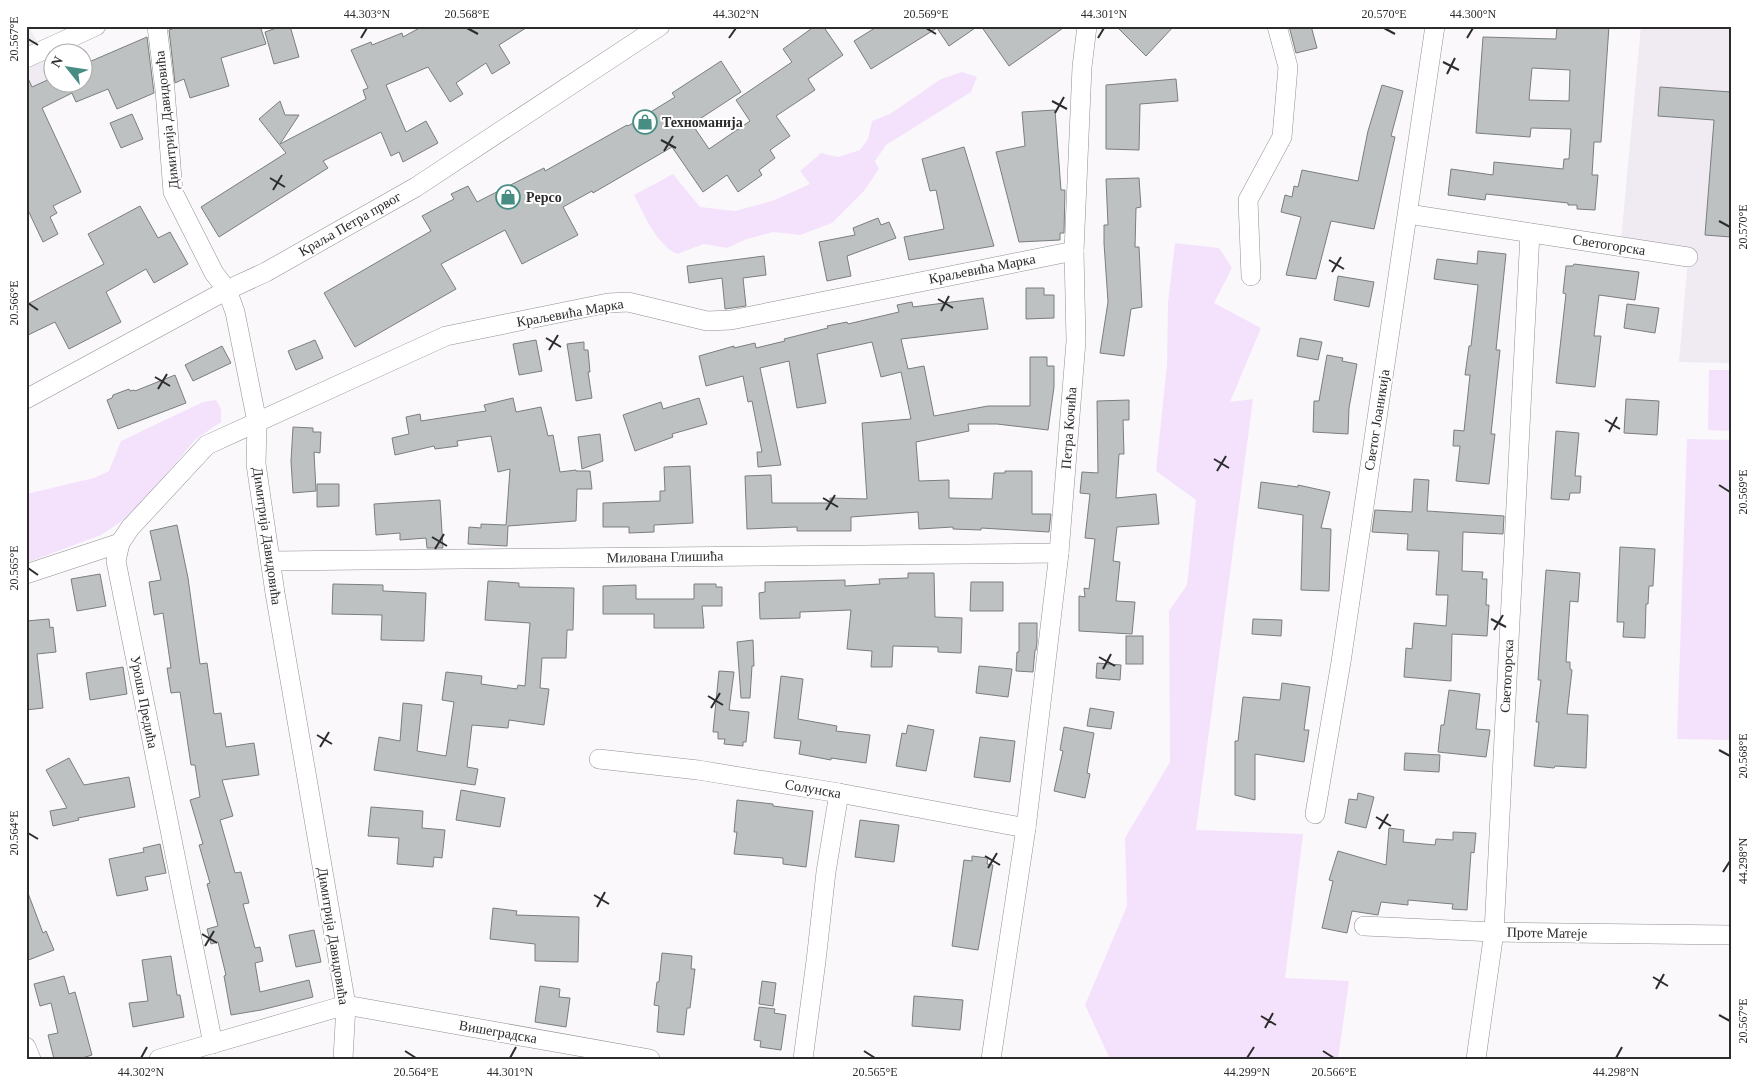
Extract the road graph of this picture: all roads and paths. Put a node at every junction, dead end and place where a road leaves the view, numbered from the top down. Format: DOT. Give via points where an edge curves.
graph roads {
  1 [pos="96,26"];
  2 [pos="157,26"];
  3 [pos="660,26"];
  4 [pos="1087,26"];
  5 [pos="1277,26"];
  6 [pos="1435,26"];
  7 [pos="27,57"];
  8 [pos="1408,214"];
  9 [pos="1530,233"];
  10 [pos="1074,251"];
  11 [pos="1688,257"];
  12 [pos="1251,276"];
  13 [pos="227,290"];
  14 [pos="26,399"];
  15 [pos="257,422"];
  16 [pos="120,543"];
  17 [pos="1059,553"];
  18 [pos="271,561"];
  19 [pos="26,574"];
  20 [pos="599,759"];
  21 [pos="839,793"];
  22 [pos="1315,814"];
  23 [pos="1026,828"];
  24 [pos="1364,926"];
  25 [pos="1494,932"];
  26 [pos="1731,936"];
  27 [pos="346,1005"];
  28 [pos="213,1044"];
  29 [pos="26,1047"];
  30 [pos="30,1059"];
  31 [pos="159,1059"];
  32 [pos="343,1059"];
  33 [pos="650,1059"];
  34 [pos="803,1059"];
  35 [pos="991,1059"];
  36 [pos="1476,1059"];
  1 -- 7 [label="street"];
  2 -- 13 [label="street, Димитрија Давидовића" via="173,192 214,273"];
  3 -- 13 [label="street, Краља Петра првог" via="416,187 266,272"];
  4 -- 10 [label="street, Петра Кочића" via="1082,67"];
  5 -- 12 [label="street" via="1288,66 1282,137 1248,200"];
  6 -- 8 [label="street, Светог Јоаникија"];
  8 -- 9 [label="street, Светогорска"];
  8 -- 22 [label="street, Светог Јоаникија"];
  9 -- 11 [label="street, Светогорска"];
  9 -- 25 [label="street, Светогорска"];
  10 -- 15 [label="street, Краљевића Марка" via="732,320 707,321 628,302 608,303 455,334"];
  10 -- 17 [label="street, Петра Кочића" via="1076,341"];
  13 -- 14 [label="street, Краља Петра првог"];
  13 -- 15 [label="street, Димитрија Давидовића" via="235,312"];
  15 -- 16 [label="street" via="208,445 130,528"];
  15 -- 18 [label="street, Димитрија Давидовића" via="256,464"];
  16 -- 19 [label="street"];
  16 -- 28 [label="street, Уроша Предића" via="116,561"];
  17 -- 18 [label="street, Милована Глишића"];
  17 -- 23 [label="street, Петра Кочића"];
  18 -- 27 [label="street, Димитрија Давидовића"];
  20 -- 21 [label="street, Солунска" via="698,770"];
  21 -- 23 [label="street, Солунска"];
  21 -- 34 [label="street"];
  23 -- 35 [label="street, Петра Кочића"];
  24 -- 25 [label="street, Проте Матеје"];
  25 -- 26 [label="street, Проте Матеје"];
  25 -- 36 [label="street, Светогорска"];
  27 -- 28 [label="street"];
  27 -- 32 [label="street, Димитрија Давидовића"];
  27 -- 33 [label="street, Вишеградска"];
  28 -- 31 [label="street"];
  29 -- 30 [label="street"];
}
